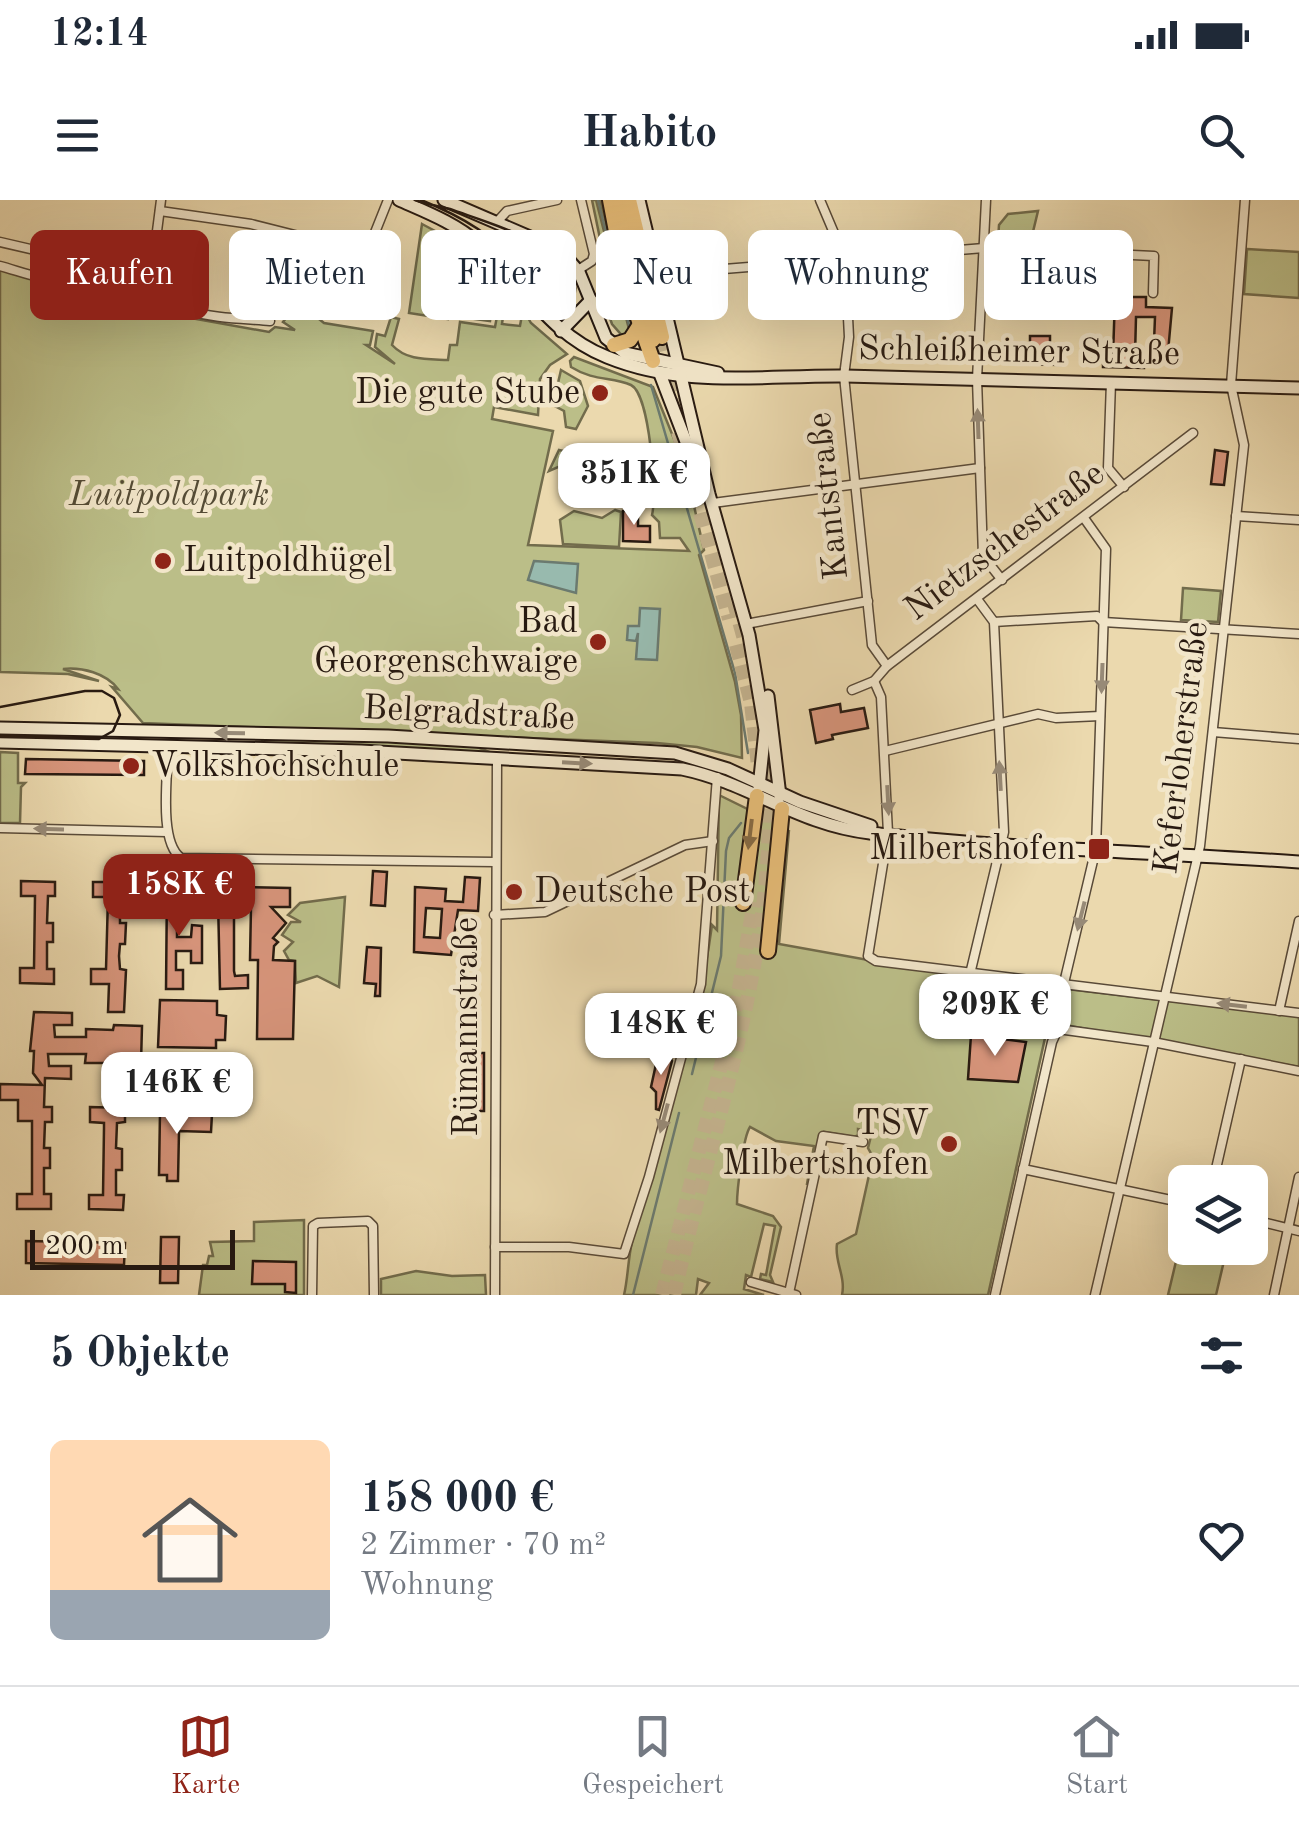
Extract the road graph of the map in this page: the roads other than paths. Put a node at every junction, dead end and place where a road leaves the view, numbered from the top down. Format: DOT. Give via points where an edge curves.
graph roads {
  1 [pos="161,200"];
  2 [pos="388,200"];
  3 [pos="399,200"];
  4 [pos="444,200"];
  5 [pos="557,200"];
  6 [pos="581,200"];
  7 [pos="610,200"];
  8 [pos="620,200"];
  9 [pos="630,200"];
  10 [pos="639,200"];
  11 [pos="820,200"];
  12 [pos="986,200"];
  13 [pos="1245,200"];
  14 [pos="160,212"];
  15 [pos="497,222"];
  16 [pos="158,230"];
  17 [pos="833,230"];
  18 [pos="985,230"];
  19 [pos="0,242"];
  20 [pos="984,248"];
  21 [pos="30,249"];
  22 [pos="964,250"];
  23 [pos="1133,255"];
  24 [pos="0,266"];
  25 [pos="578,270"];
  26 [pos="30,273"];
  27 [pos="1153,293"];
  28 [pos="591,300"];
  29 [pos="209,311"];
  30 [pos="596,314"];
  31 [pos="596,317"];
  32 [pos="599,320"];
  33 [pos="847,320"];
  34 [pos="270,321"];
  35 [pos="639,326"];
  36 [pos="566,335"];
  37 [pos="614,345"];
  38 [pos="657,368"];
  39 [pos="681,372"];
  40 [pos="844,376"];
  41 [pos="977,379"];
  42 [pos="1111,382"];
  43 [pos="1231,385"];
  44 [pos="1299,388"];
  45 [pos="1193,433"];
  46 [pos="980,468"];
  47 [pos="855,482"];
  48 [pos="1124,486"];
  49 [pos="711,499"];
  50 [pos="1236,516"];
  51 [pos="1084,518"];
  52 [pos="1299,520"];
  53 [pos="1002,580"];
  54 [pos="977,599"];
  55 [pos="868,600"];
  56 [pos="994,622"];
  57 [pos="1103,622"];
  58 [pos="1225,628"];
  59 [pos="748,630"];
  60 [pos="1299,634"];
  61 [pos="887,666"];
  62 [pos="874,681"];
  63 [pos="852,690"];
  64 [pos="1100,716"];
  65 [pos="997,722"];
  66 [pos="0,728"];
  67 [pos="148,732"];
  68 [pos="1213,732"];
  69 [pos="1299,740"];
  70 [pos="0,742"];
  71 [pos="164,746"];
  72 [pos="885,751"];
  73 [pos="667,752"];
  74 [pos="497,759"];
  75 [pos="684,762"];
  76 [pos="668,767"];
  77 [pos="717,777"];
  78 [pos="759,790"];
  79 [pos="781,801"];
  80 [pos="0,828"];
  81 [pos="167,832"];
  82 [pos="888,833"];
  83 [pos="714,841"];
  84 [pos="1003,843"];
  85 [pos="1096,848"];
  86 [pos="1198,855"];
  87 [pos="495,862"];
  88 [pos="1299,862"];
  89 [pos="744,903"];
  90 [pos="494,915"];
  91 [pos="1299,920"];
  92 [pos="768,951"];
  93 [pos="970,974"];
  94 [pos="1064,983"];
  95 [pos="1166,996"];
  96 [pos="1279,1010"];
  97 [pos="1299,1013"];
  98 [pos="1154,1042"];
  99 [pos="1241,1059"];
  100 [pos="1299,1070"];
  101 [pos="863,1142"];
  102 [pos="1217,1165"];
  103 [pos="1022,1168"];
  104 [pos="1299,1177"];
  105 [pos="1120,1187"];
  106 [pos="1168,1199"];
  107 [pos="1268,1224"];
  108 [pos="1289,1229"];
  109 [pos="1299,1231"];
  110 [pos="495,1247"];
  111 [pos="751,1282"];
  112 [pos="778,1292"];
  113 [pos="792,1294"];
  114 [pos="312,1295"];
  115 [pos="374,1295"];
  116 [pos="495,1295"];
  117 [pos="994,1295"];
  118 [pos="1096,1295"];
  119 [pos="1274,1295"];
  1 -- 14 [label="street"];
  2 -- 14 [label="street" via="364,251 251,224"];
  3 -- 36 [label="main road, Schleißheimer Straße" via="475,241"];
  4 -- 15 [label="main road"];
  5 -- 15 [label="street" via="507,211"];
  6 -- 25 [label="street" via="594,254"];
  7 -- 35 [label="highway"];
  8 -- 9 [label="highway" via="658,338"];
  10 -- 39 [label="main road"];
  11 -- 17 [label="street, Kantstraße"];
  12 -- 18 [label="street"];
  13 -- 43 [label="street, Keferloherstraße"];
  14 -- 16 [label="street"];
  15 -- 25 [label="main road" via="552,246"];
  19 -- 21 [label="street"];
  20 -- 22 [label="street"];
  20 -- 41 [label="street"];
  23 -- 27 [label="street" via="1154,256"];
  24 -- 26 [label="street"];
  25 -- 28 [label="main road"];
  28 -- 30 [label="main road"];
  28 -- 36 [label="main road"];
  29 -- 34 [label="street"];
  31 -- 36 [label="main road" via="582,319"];
  32 -- 37 [label="main road"];
  33 -- 40 [label="street, Kantstraße"];
  35 -- 37 [label="highway" via="630,340"];
  35 -- 38 [label="highway"];
  36 -- 38 [label="main road, Schleißheimer Straße" via="605,356"];
  37 -- 38 [label="main road, Schleißheimer Straße"];
  38 -- 39 [label="main road, Schleißheimer Straße"];
  38 -- 49 [label="main road"];
  39 -- 40 [label="main road, Schleißheimer Straße"];
  39 -- 49 [label="main road"];
  40 -- 41 [label="main road, Schleißheimer Straße"];
  40 -- 47 [label="street, Kantstraße"];
  41 -- 42 [label="main road, Schleißheimer Straße"];
  46 -- 41 [label="street, one-way"];
  42 -- 43 [label="main road, Schleißheimer Straße"];
  42 -- 48 [label="street" via="1108,464"];
  43 -- 44 [label="main road, Schleißheimer Straße"];
  43 -- 50 [label="street, Keferloherstraße" via="1244,435"];
  45 -- 48 [label="street, Nietzschestraße"];
  46 -- 47 [label="street"];
  46 -- 53 [label="street" via="983,556"];
  47 -- 49 [label="street"];
  47 -- 55 [label="street, Kantstraße"];
  48 -- 51 [label="street, Nietzschestraße"];
  49 -- 59 [label="main road"];
  50 -- 52 [label="street"];
  50 -- 58 [label="street, Keferloherstraße"];
  51 -- 53 [label="street, Nietzschestraße"];
  51 -- 57 [label="street" via="1106,549"];
  53 -- 54 [label="street, Nietzschestraße"];
  54 -- 56 [label="street"];
  54 -- 61 [label="street, Nietzschestraße"];
  55 -- 59 [label="street"];
  55 -- 61 [label="street, Kantstraße" via="872,644"];
  56 -- 57 [label="street" via="1097,616"];
  56 -- 65 [label="street"];
  57 -- 58 [label="street"];
  57 -- 64 [label="street, one-way"];
  58 -- 60 [label="street"];
  58 -- 68 [label="street, Keferloherstraße"];
  59 -- 78 [label="main road" via="765,730"];
  59 -- 79 [label="main road" via="772,712"];
  61 -- 62 [label="street, Nietzschestraße"];
  62 -- 63 [label="street, Nietzschestraße"];
  62 -- 72 [label="street"];
  64 -- 65 [label="street" via="1038,714"];
  64 -- 85 [label="street"];
  65 -- 72 [label="street"];
  84 -- 65 [label="street, one-way"];
  66 -- 67 [label="main road, Belgradstraße"];
  67 -- 71 [label="main road"];
  73 -- 67 [label="main road, Belgradstraße, one-way" via="388,736"];
  68 -- 69 [label="street"];
  68 -- 86 [label="street, Keferloherstraße"];
  70 -- 71 [label="main road, Belgradstraße"];
  71 -- 74 [label="main road, Belgradstraße"];
  71 -- 81 [label="street"];
  72 -- 82 [label="street, one-way"];
  73 -- 75 [label="main road, Belgradstraße"];
  73 -- 76 [label="main road"];
  74 -- 76 [label="main road, Belgradstraße, one-way"];
  74 -- 87 [label="street, Rümannstraße"];
  75 -- 76 [label="main road, Belgradstraße"];
  75 -- 77 [label="main road, Belgradstraße"];
  75 -- 78 [label="main road, Belgradstraße"];
  77 -- 78 [label="main road, Belgradstraße"];
  77 -- 83 [label="street"];
  78 -- 79 [label="main road, Belgradstraße"];
  78 -- 89 [label="highway, one-way"];
  79 -- 82 [label="main road, Belgradstraße" via="856,830"];
  79 -- 92 [label="highway"];
  81 -- 80 [label="street, one-way"];
  81 -- 87 [label="street" via="181,858"];
  82 -- 84 [label="main road, Belgradstraße"];
  82 -- 93 [label="street" via="868,956"];
  83 -- 90 [label="street" via="686,845 545,912"];
  83 -- 110 [label="street, one-way" via="701,984 624,1254"];
  84 -- 85 [label="main road, Belgradstraße"];
  84 -- 93 [label="street"];
  85 -- 86 [label="main road, Belgradstraße"];
  85 -- 94 [label="street, one-way"];
  86 -- 88 [label="main road, Belgradstraße"];
  86 -- 95 [label="street, Keferloherstraße"];
  87 -- 90 [label="street, Rümannstraße"];
  90 -- 110 [label="street, Rümannstraße"];
  91 -- 96 [label="street"];
  93 -- 94 [label="street"];
  94 -- 95 [label="street"];
  96 -- 95 [label="street, one-way"];
  95 -- 98 [label="street, Keferloherstraße"];
  96 -- 97 [label="street"];
  98 -- 99 [label="street"];
  98 -- 103 [label="street" via="1058,1029"];
  98 -- 105 [label="street, Keferloherstraße"];
  99 -- 100 [label="street"];
  99 -- 102 [label="street"];
  101 -- 113 [label="street" via="823,1136"];
  103 -- 105 [label="street"];
  103 -- 117 [label="street"];
  104 -- 108 [label="street"];
  105 -- 106 [label="street"];
  105 -- 118 [label="street, Keferloherstraße"];
  107 -- 108 [label="street"];
  108 -- 109 [label="street"];
  108 -- 119 [label="street"];
  110 -- 116 [label="street, Rümannstraße"];
  111 -- 112 [label="street"];
  112 -- 113 [label="street"];
  114 -- 115 [label="street" via="313,1226 368,1221 374,1226"];
}
